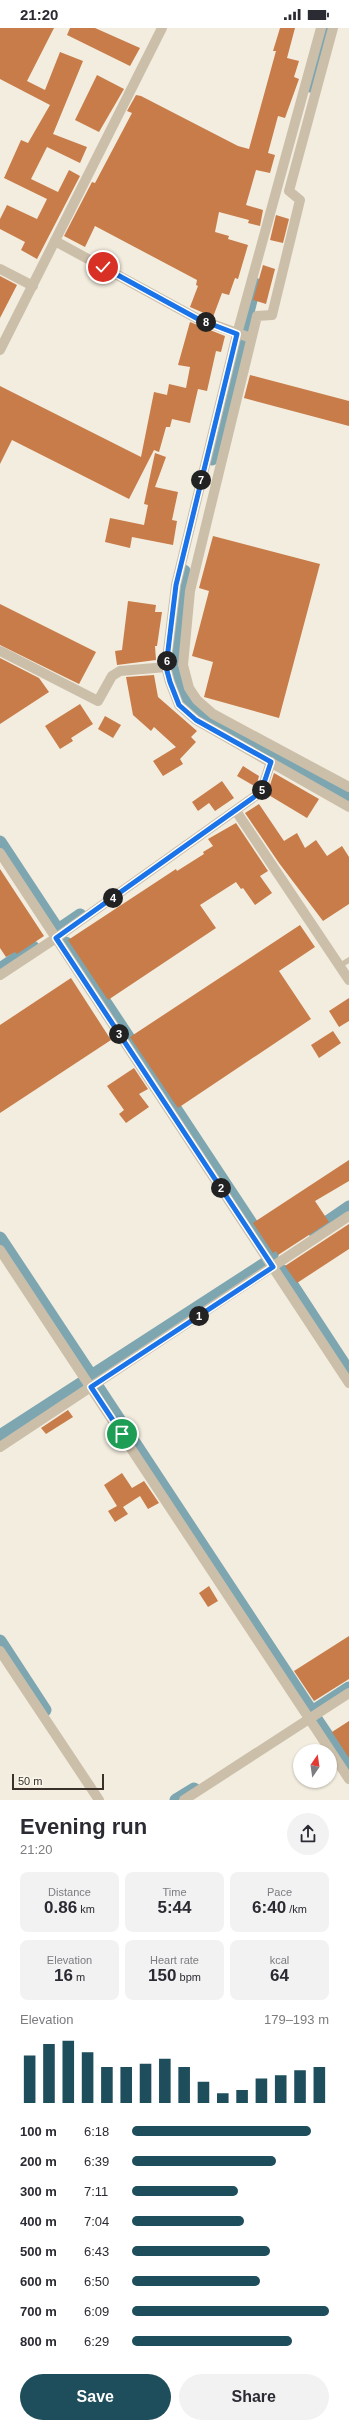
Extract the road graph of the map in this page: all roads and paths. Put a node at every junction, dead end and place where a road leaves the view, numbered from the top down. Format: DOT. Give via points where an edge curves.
graph roads {
  1 [pos="162,28"];
  2 [pos="321,28"];
  3 [pos="333,28"];
  4 [pos="56,241"];
  5 [pos="0,269"];
  6 [pos="33,286"];
  7 [pos="244,336"];
  8 [pos="0,350"];
  9 [pos="0,651"];
  10 [pos="166,667"];
  11 [pos="170,682"];
  12 [pos="184,690"];
  13 [pos="271,762"];
  14 [pos="349,787"];
  15 [pos="349,807"];
  16 [pos="236,811"];
  17 [pos="0,854"];
  18 [pos="56,938"];
  19 [pos="349,960"];
  20 [pos="339,966"];
  21 [pos="0,975"];
  22 [pos="349,980"];
  23 [pos="349,1216"];
  24 [pos="0,1250"];
  25 [pos="273,1267"];
  26 [pos="349,1383"];
  27 [pos="91,1387"];
  28 [pos="0,1446"];
  29 [pos="0,1651"];
  30 [pos="349,1693"];
  31 [pos="309,1718"];
  32 [pos="349,1779"];
  33 [pos="99,1800"];
  34 [pos="184,1800"];
  1 -- 4 [label="street"];
  2 -- 7 [label="street"];
  3 -- 7 [label="street" via="289,191 300,200 272,315 257,316"];
  4 -- 6 [label="street"];
  4 -- 7 [label="street" via="198,319"];
  5 -- 6 [label="street"];
  6 -- 8 [label="street"];
  7 -- 10 [label="street" via="176,585"];
  7 -- 12 [label="street" via="190,591"];
  9 -- 10 [label="street" via="98,701 112,676 120,671"];
  10 -- 11 [label="street"];
  11 -- 12 [label="street"];
  11 -- 13 [label="street" via="179,705 196,720"];
  12 -- 14 [label="street" via="213,714"];
  13 -- 15 [label="street"];
  13 -- 16 [label="street" via="261,792"];
  16 -- 18 [label="street"];
  16 -- 20 [label="street"];
  17 -- 18 [label="street"];
  18 -- 21 [label="street"];
  18 -- 25 [label="street"];
  19 -- 20 [label="lane"];
  20 -- 22 [label="street"];
  23 -- 25 [label="street"];
  24 -- 27 [label="street"];
  25 -- 26 [label="street"];
  25 -- 27 [label="street"];
  27 -- 28 [label="street"];
  27 -- 31 [label="street"];
  29 -- 33 [label="street"];
  30 -- 31 [label="street"];
  31 -- 32 [label="street"];
  31 -- 34 [label="street"];
}
